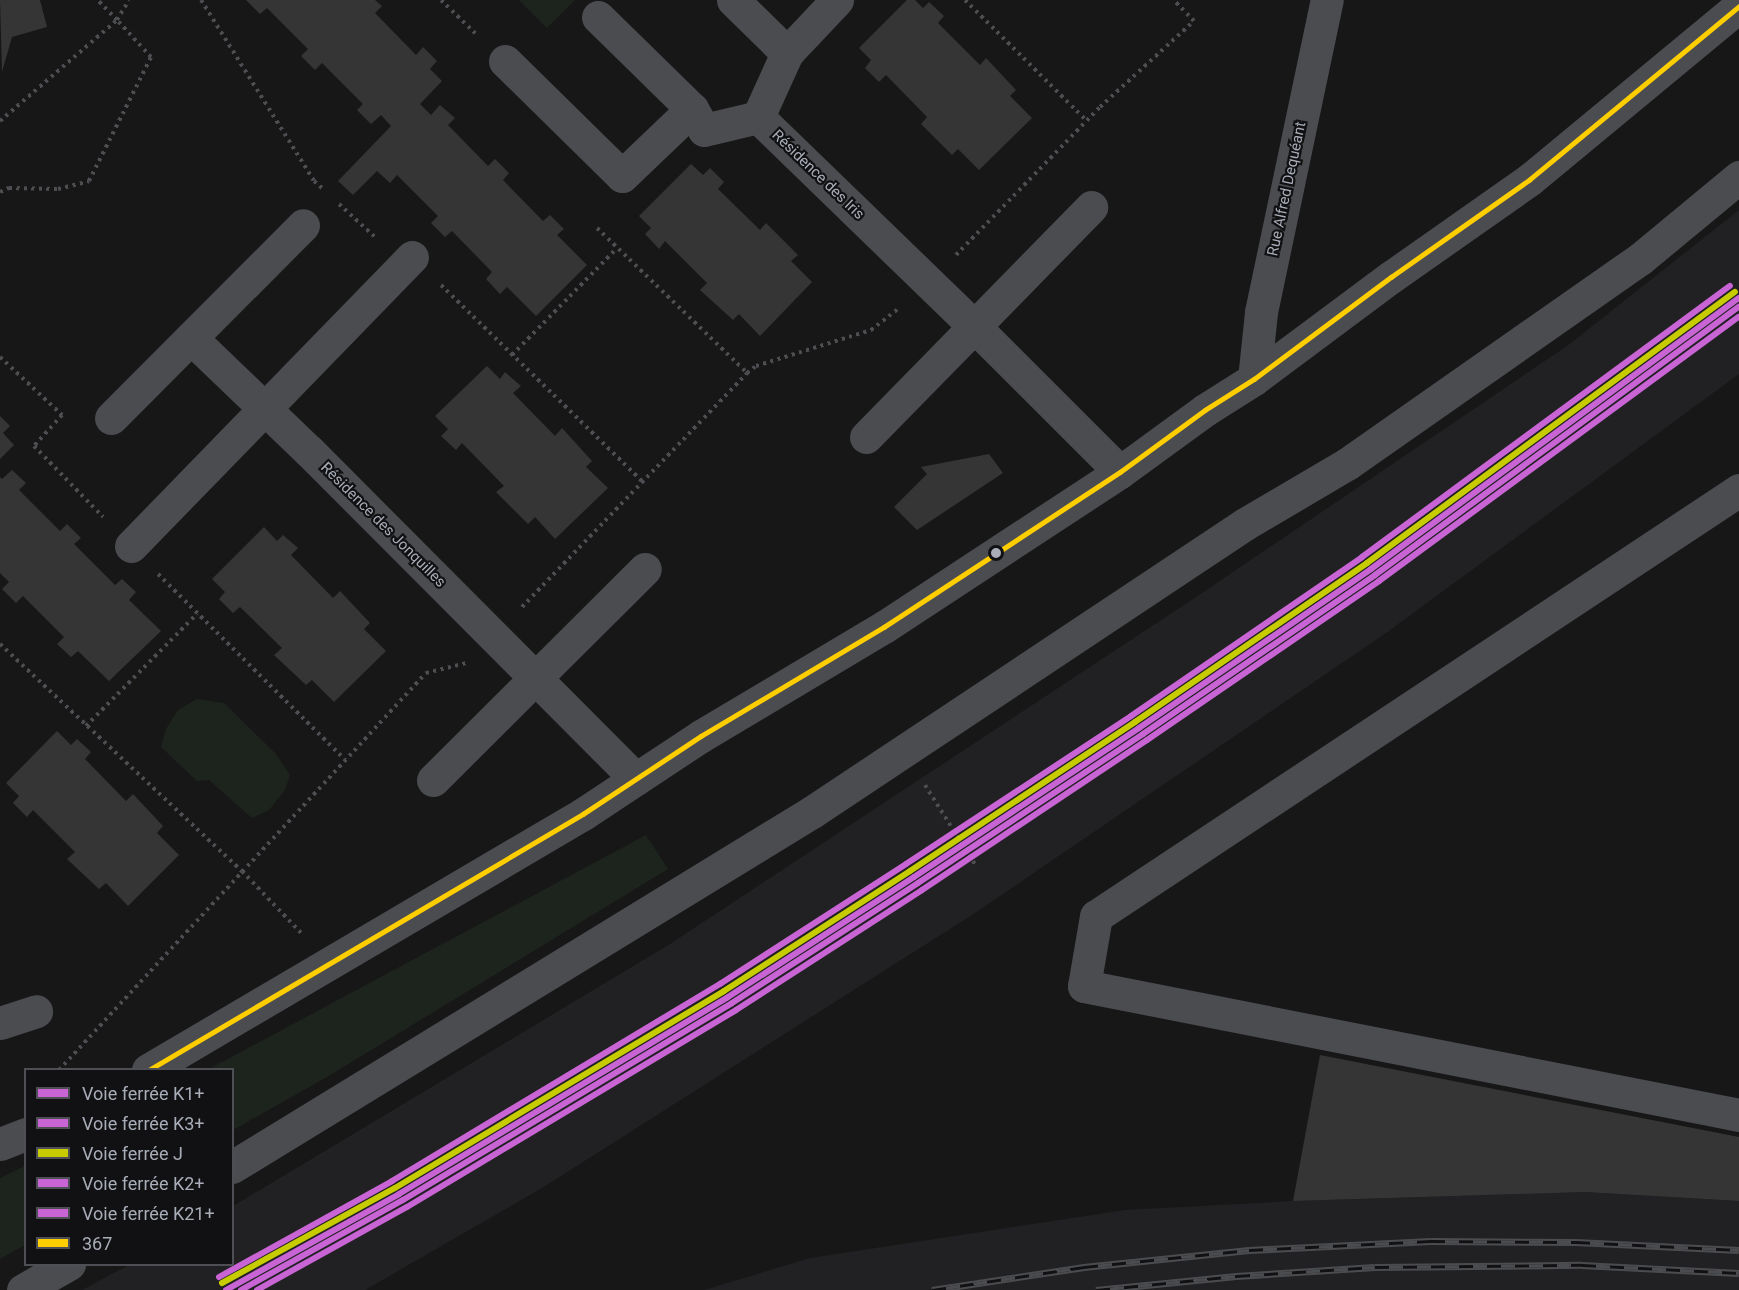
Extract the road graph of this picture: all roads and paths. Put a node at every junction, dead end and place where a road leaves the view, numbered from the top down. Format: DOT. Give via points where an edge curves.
graph roads {
  1 [pos="98,0"];
  2 [pos="129,0"];
  3 [pos="201,0"];
  4 [pos="441,0"];
  5 [pos="733,0"];
  6 [pos="837,0"];
  7 [pos="965,0"];
  8 [pos="1174,0"];
  9 [pos="1327,0"];
  10 [pos="1739,6"];
  11 [pos="598,18"];
  12 [pos="117,20"];
  13 [pos="787,53"];
  14 [pos="505,61"];
  15 [pos="692,109"];
  16 [pos="758,117"];
  17 [pos="0,121"];
  18 [pos="1087,121"];
  19 [pos="1739,177"];
  20 [pos="0,192"];
  21 [pos="1091,207"];
  22 [pos="303,225"];
  23 [pos="597,228"];
  24 [pos="617,248"];
  25 [pos="412,257"];
  26 [pos="930,282"];
  27 [pos="975,327"];
  28 [pos="190,338"];
  29 [pos="512,355"];
  30 [pos="0,357"];
  31 [pos="747,373"];
  32 [pos="1254,379"];
  33 [pos="265,409"];
  34 [pos="111,418"];
  35 [pos="866,437"];
  36 [pos="1120,472"];
  37 [pos="642,481"];
  38 [pos="1739,490"];
  39 [pos="131,546"];
  40 [pos="645,569"];
  41 [pos="197,614"];
  42 [pos="494,635"];
  43 [pos="0,644"];
  44 [pos="536,678"];
  45 [pos="86,726"];
  46 [pos="904,751"];
  47 [pos="345,760"];
  48 [pos="636,779"];
  49 [pos="433,780"];
  50 [pos="976,866"];
  51 [pos="242,872"];
  52 [pos="305,938"];
  53 [pos="36,1011"];
  54 [pos="0,1023"];
  55 [pos="61,1068"];
  56 [pos="151,1068"];
  57 [pos="1739,1115"];
  58 [pos="24,1135"];
  59 [pos="0,1144"];
  60 [pos="234,1166"];
  61 [pos="65,1266"];
  62 [pos="23,1290"];
  1 -- 12 [label="path"];
  2 -- 12 [label="path"];
  3 -- 25 [label="path" via="314,181 379,241 390,236"];
  4 -- 14 [label="path"];
  5 -- 13 [label="street"];
  6 -- 13 [label="street"];
  7 -- 18 [label="path"];
  8 -- 18 [label="path" via="1194,21"];
  9 -- 32 [label="street, Rue Alfred Dequéant" via="1261,312"];
  10 -- 32 [label="street" via="1529,180 1391,276"];
  11 -- 15 [label="street"];
  12 -- 17 [label="path"];
  12 -- 20 [label="path" via="151,57 89,181 58,189 9,188"];
  13 -- 16 [label="street"];
  14 -- 15 [label="street" via="622,176"];
  15 -- 16 [label="street, Résidence des Iris" via="705,130"];
  16 -- 26 [label="street, Résidence des Iris"];
  18 -- 26 [label="path"];
  19 -- 46 [label="street" via="1640,259 1347,464 1245,524"];
  21 -- 27 [label="street"];
  22 -- 28 [label="street"];
  23 -- 24 [label="path"];
  24 -- 29 [label="path"];
  24 -- 31 [label="path"];
  25 -- 29 [label="path"];
  25 -- 33 [label="street"];
  26 -- 27 [label="street, Résidence des Iris"];
  26 -- 31 [label="path" via="871,330 756,366"];
  27 -- 35 [label="street"];
  27 -- 36 [label="street, Résidence des Iris"];
  28 -- 33 [label="street, Résidence des Jonquilles"];
  28 -- 34 [label="street"];
  29 -- 37 [label="path"];
  30 -- 39 [label="path" via="62,415 34,446"];
  31 -- 37 [label="path"];
  32 -- 36 [label="street"];
  33 -- 39 [label="street"];
  33 -- 42 [label="street, Résidence des Jonquilles"];
  36 -- 48 [label="street" via="884,627 700,736"];
  37 -- 42 [label="path"];
  38 -- 57 [label="street" via="1096,916 1084,986"];
  39 -- 41 [label="path"];
  40 -- 44 [label="street"];
  41 -- 45 [label="path"];
  41 -- 47 [label="path"];
  42 -- 44 [label="street, Résidence des Jonquilles"];
  42 -- 47 [label="path" via="465,663 426,673"];
  43 -- 45 [label="path"];
  44 -- 48 [label="street, Résidence des Jonquilles"];
  44 -- 49 [label="street"];
  45 -- 51 [label="path"];
  46 -- 50 [label="path"];
  46 -- 60 [label="street" via="813,812"];
  47 -- 51 [label="path"];
  48 -- 56 [label="street"];
  51 -- 52 [label="path"];
  51 -- 55 [label="path"];
  53 -- 54 [label="street"];
  58 -- 59 [label="street"];
  61 -- 62 [label="street"];
}
